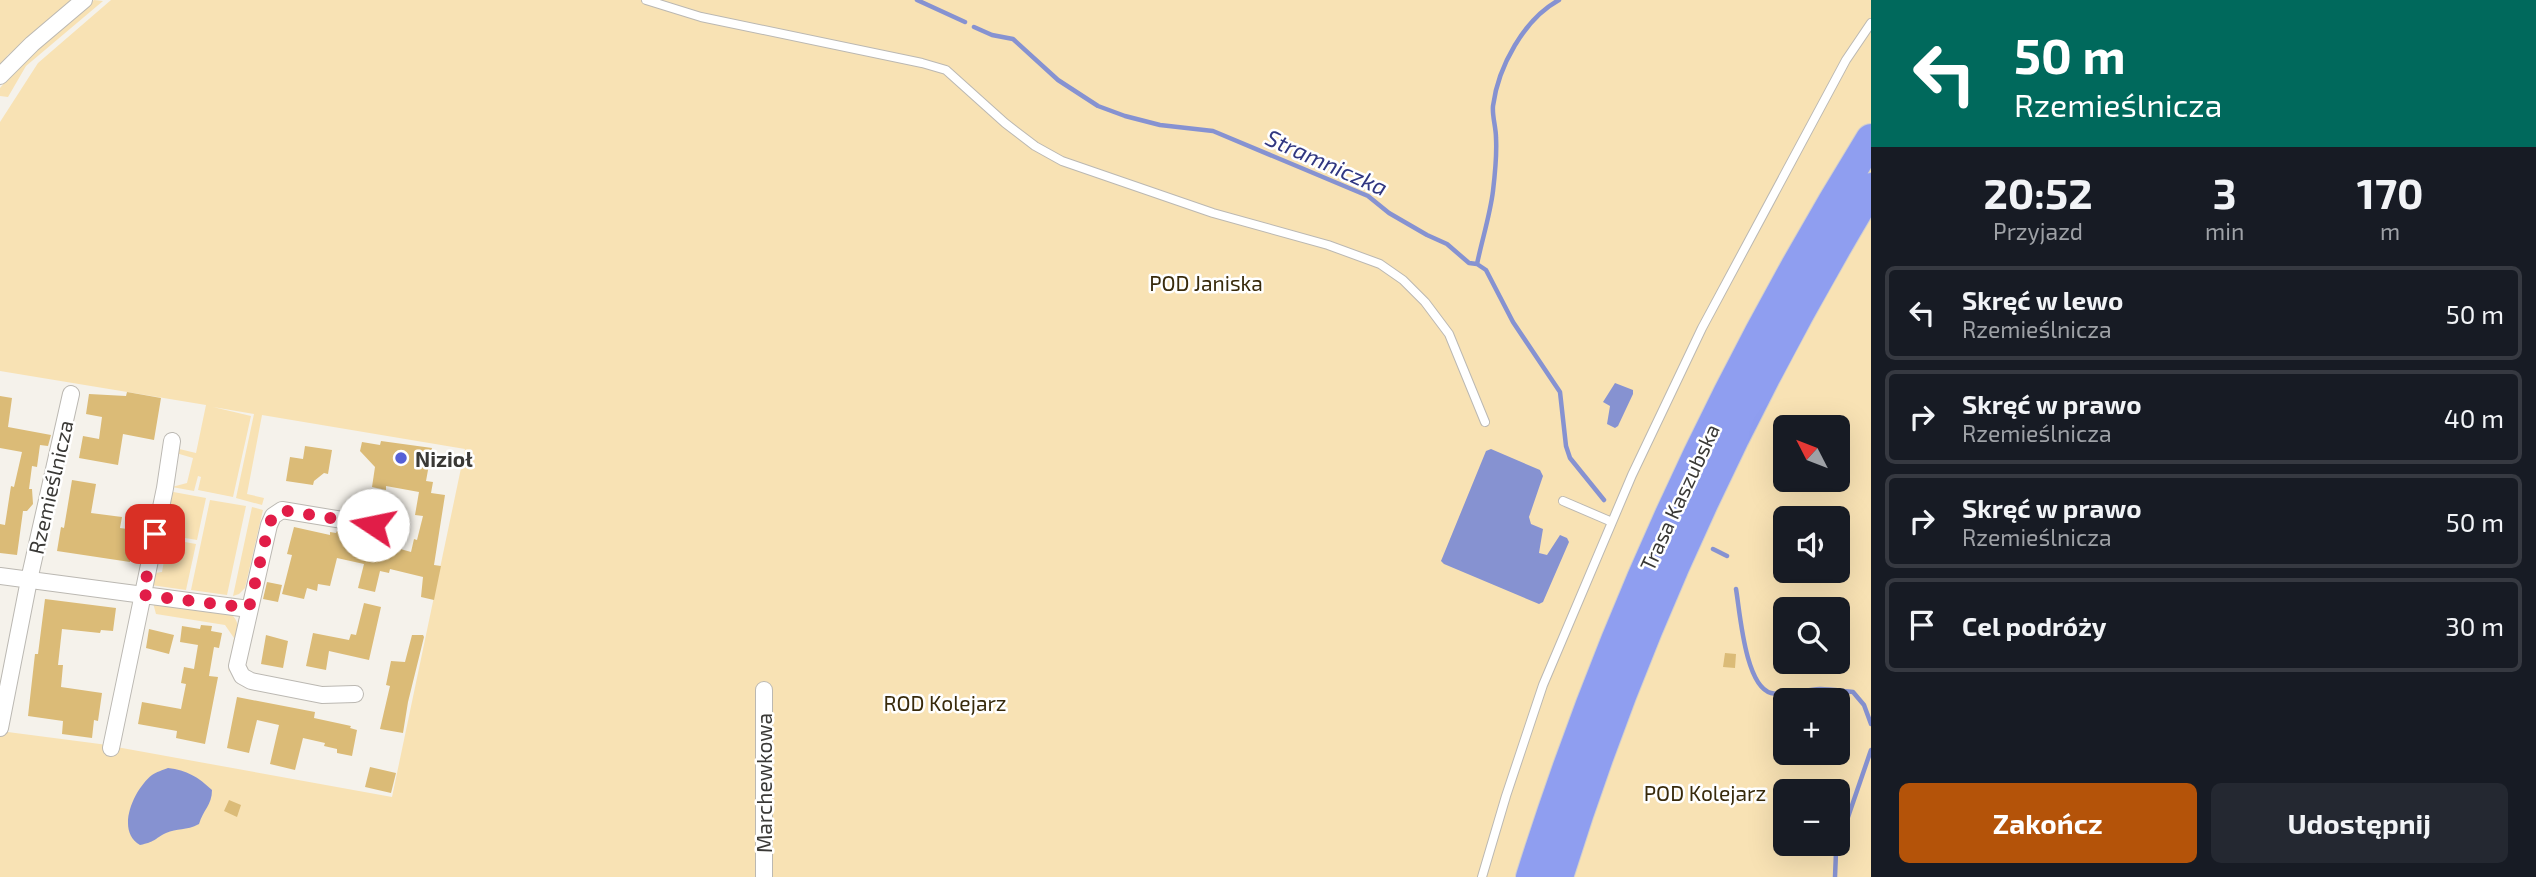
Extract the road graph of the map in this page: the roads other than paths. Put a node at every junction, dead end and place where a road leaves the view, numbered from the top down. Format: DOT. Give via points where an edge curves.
graph roads {
  1 [pos="84,0"];
  2 [pos="646,0"];
  3 [pos="1871,23"];
  4 [pos="0,76"];
  5 [pos="1871,139"];
  6 [pos="1871,188"];
  7 [pos="71,394"];
  8 [pos="1485,422"];
  9 [pos="172,441"];
  10 [pos="1563,501"];
  11 [pos="392,517"];
  12 [pos="1612,522"];
  13 [pos="0,576"];
  14 [pos="29,580"];
  15 [pos="143,595"];
  16 [pos="249,608"];
  17 [pos="764,690"];
  18 [pos="355,694"];
  19 [pos="0,728"];
  20 [pos="111,748"];
  21 [pos="764,877"];
  22 [pos="1482,877"];
  23 [pos="1531,877"];
  24 [pos="1558,877"];
  1 -- 4 [label="street"];
  2 -- 8 [label="lane" via="701,17 946,70 1005,123 1062,161 1380,264 1425,302 1449,334"];
  3 -- 12 [label="lane" via="1840,71 1702,328"];
  5 -- 23 [label="highway, Trasa Kaszubska" via="1776,300 1672,509 1596,690"];
  6 -- 24 [label="highway, Trasa Kaszubska" via="1773,362 1692,528 1619,703"];
  7 -- 14 [label="street, Rzemieślnicza"];
  9 -- 15 [label="street"];
  10 -- 12 [label="lane"];
  11 -- 16 [label="street" via="373,525 282,510 269,525"];
  12 -- 22 [label="lane" via="1543,685"];
  13 -- 14 [label="street, Rzemieślnicza"];
  14 -- 15 [label="street, Rzemieślnicza"];
  14 -- 19 [label="street, Rzemieślnicza"];
  15 -- 16 [label="street, Rzemieślnicza"];
  15 -- 20 [label="street"];
  16 -- 18 [label="street" via="237,666 246,679 322,695"];
  17 -- 21 [label="street, Marchewkowa"];
}
